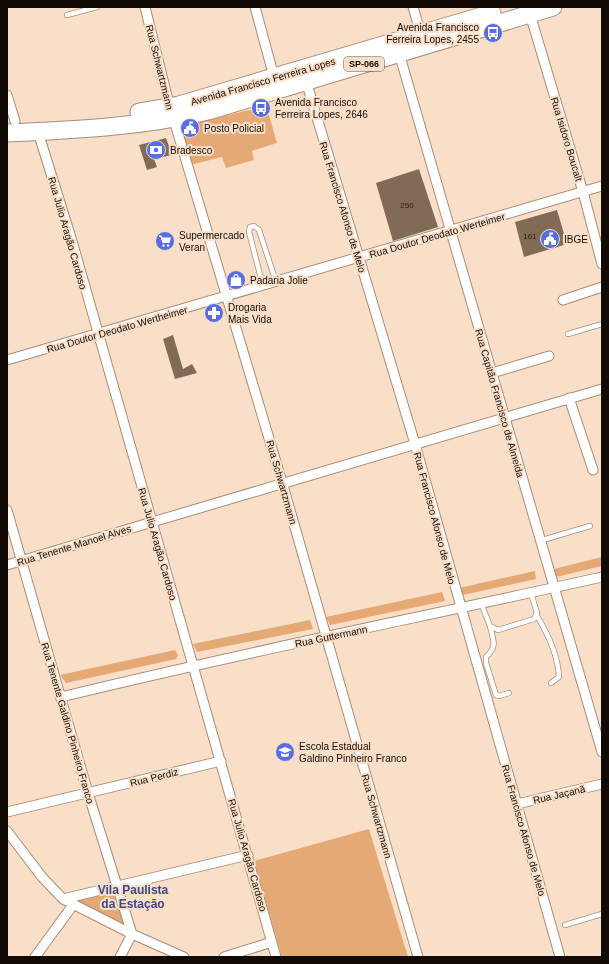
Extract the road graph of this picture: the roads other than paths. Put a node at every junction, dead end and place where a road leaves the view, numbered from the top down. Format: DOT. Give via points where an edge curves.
graph roads {
  1 [pos="97,7"];
  2 [pos="145,7"];
  3 [pos="255,7"];
  4 [pos="413,7"];
  5 [pos="512,7"];
  6 [pos="553,7"];
  7 [pos="530,14"];
  8 [pos="67,15"];
  9 [pos="421,34"];
  10 [pos="399,54"];
  11 [pos="274,78"];
  12 [pos="306,81"];
  13 [pos="7,95"];
  14 [pos="172,114"];
  15 [pos="19,126"];
  16 [pos="602,186"];
  17 [pos="583,192"];
  18 [pos="450,230"];
  19 [pos="358,258"];
  20 [pos="602,264"];
  21 [pos="276,282"];
  22 [pos="263,286"];
  23 [pos="602,287"];
  24 [pos="227,297"];
  25 [pos="563,300"];
  26 [pos="602,324"];
  27 [pos="97,334"];
  28 [pos="568,334"];
  29 [pos="549,356"];
  30 [pos="7,360"];
  31 [pos="492,373"];
  32 [pos="602,389"];
  33 [pos="569,398"];
  34 [pos="504,417"];
  35 [pos="415,444"];
  36 [pos="592,470"];
  37 [pos="282,482"];
  38 [pos="7,510"];
  39 [pos="152,521"];
  40 [pos="590,526"];
  41 [pos="539,540"];
  42 [pos="22,561"];
  43 [pos="7,565"];
  44 [pos="602,577"];
  45 [pos="553,588"];
  46 [pos="531,592"];
  47 [pos="482,603"];
  48 [pos="460,607"];
  49 [pos="537,616"];
  50 [pos="490,626"];
  51 [pos="326,638"];
  52 [pos="193,665"];
  53 [pos="551,683"];
  54 [pos="509,693"];
  55 [pos="61,697"];
  56 [pos="602,752"];
  57 [pos="221,761"];
  58 [pos="602,784"];
  59 [pos="88,794"];
  60 [pos="517,804"];
  61 [pos="7,812"];
  62 [pos="7,831"];
  63 [pos="248,855"];
  64 [pos="117,886"];
  65 [pos="63,899"];
  66 [pos="73,905"];
  67 [pos="602,914"];
  68 [pos="565,925"];
  69 [pos="132,934"];
  70 [pos="272,942"];
  71 [pos="35,957"];
  72 [pos="120,957"];
  73 [pos="184,957"];
  74 [pos="224,957"];
  75 [pos="276,957"];
  76 [pos="418,957"];
  77 [pos="560,957"];
  1 -- 8 [label="lane"];
  2 -- 14 [label="street, Rua Schwartzmann"];
  3 -- 11 [label="street"];
  4 -- 9 [label="street"];
  5 -- 9 [label="highway, Avenida Francisco Ferreira Lopes / SP-066"];
  6 -- 7 [label="highway, Avenida Francisco Ferreira Lopes / SP-066"];
  7 -- 10 [label="highway, Avenida Francisco Ferreira Lopes / SP-066"];
  7 -- 17 [label="street, Rua Isidoro Boucalt"];
  9 -- 11 [label="highway, Avenida Francisco Ferreira Lopes / SP-066"];
  10 -- 12 [label="highway, Avenida Francisco Ferreira Lopes / SP-066"];
  10 -- 18 [label="street, Rua Capitão Francisco de Almeida"];
  11 -- 14 [label="highway, Avenida Francisco Ferreira Lopes / SP-066"];
  12 -- 14 [label="highway, Avenida Francisco Ferreira Lopes / SP-066" via="208,111"];
  12 -- 19 [label="street, Rua Francisco Afonso de Melo"];
  13 -- 15 [label="street, Rua Julio Aragão Cardoso"];
  14 -- 15 [label="highway, Avenida Francisco Ferreira Lopes / SP-066" via="120,114"];
  14 -- 24 [label="street, Rua Schwartzmann"];
  15 -- 27 [label="street, Rua Julio Aragão Cardoso" via="72,241"];
  16 -- 17 [label="street, Rua Doutor Deodato Werteimer"];
  17 -- 18 [label="street, Rua Doutor Deodato Werteimer"];
  17 -- 20 [label="street, Rua Isidoro Boucalt"];
  18 -- 19 [label="street, Rua Doutor Deodato Werteimer"];
  18 -- 31 [label="street, Rua Capitão Francisco de Almeida"];
  19 -- 21 [label="street, Rua Doutor Deodato Werteimer"];
  19 -- 35 [label="street, Rua Francisco Afonso de Melo"];
  21 -- 22 [label="street, Rua Doutor Deodato Werteimer"];
  21 -- 22 [label="lane" via="260,230 254,226 250,227 249,232"];
  22 -- 24 [label="street, Rua Doutor Deodato Werteimer"];
  23 -- 25 [label="street"];
  24 -- 27 [label="street, Rua Doutor Deodato Wertheimer"];
  24 -- 37 [label="street, Rua Schwartzmann"];
  26 -- 28 [label="lane"];
  27 -- 30 [label="street, Rua Doutor Deodato Wertheimer"];
  27 -- 39 [label="street, Rua Julio Aragão Cardoso"];
  29 -- 31 [label="street"];
  31 -- 34 [label="street, Rua Capitão Francisco de Almeida"];
  32 -- 33 [label="street, Rua Tenente Manoel Alves"];
  33 -- 34 [label="street, Rua Tenente Manoel Alves"];
  33 -- 36 [label="street"];
  34 -- 35 [label="street, Rua Tenente Manoel Alves"];
  34 -- 41 [label="street, Rua Capitão Francisco de Almeida"];
  35 -- 37 [label="street, Rua Tenente Manoel Alves"];
  35 -- 48 [label="street, Rua Francisco Afonso de Melo"];
  37 -- 39 [label="street, Rua Tenente Manoel Alves"];
  37 -- 51 [label="street, Rua Schwartzmann"];
  38 -- 42 [label="street, Rua Tenente Galdino Pinheiro Franco"];
  39 -- 42 [label="street, Rua Tenente Manoel Alves"];
  39 -- 52 [label="street, Rua Julio Aragão Cardoso"];
  40 -- 41 [label="lane"];
  41 -- 45 [label="street, Rua Capitão Francisco de Almeida"];
  42 -- 43 [label="street, Rua Tenente Manoel Alves"];
  42 -- 55 [label="street, Rua Tenente Galdino Pinheiro Franco"];
  44 -- 45 [label="street, Rua Guttermann"];
  45 -- 46 [label="street, Rua Guttermann"];
  45 -- 56 [label="street, Rua Capitão Francisco de Almeida"];
  46 -- 47 [label="street, Rua Guttermann"];
  46 -- 49 [label="lane"];
  47 -- 48 [label="street, Rua Guttermann"];
  47 -- 50 [label="lane"];
  48 -- 51 [label="street, Rua Guttermann"];
  48 -- 60 [label="street, Rua Francisco Afonso de Melo"];
  49 -- 50 [label="lane" via="498,630"];
  49 -- 53 [label="lane" via="549,636 558,669 559,677"];
  50 -- 54 [label="lane" via="495,646 486,657 486,663 496,695"];
  51 -- 52 [label="street, Rua Guttermann"];
  51 -- 76 [label="street, Rua Schwartzmann"];
  52 -- 55 [label="street, Rua Guttermann"];
  52 -- 57 [label="street, Rua Julio Aragão Cardoso"];
  55 -- 59 [label="street, Rua Tenente Galdino Pinheiro Franco"];
  57 -- 59 [label="street, Rua Perdiz"];
  57 -- 63 [label="street, Rua Julio Aragão Cardoso"];
  58 -- 60 [label="street, Rua Jaçanã"];
  59 -- 61 [label="street, Rua Perdiz"];
  59 -- 64 [label="street, Rua Tenente Galdino Pinheiro Franco"];
  60 -- 77 [label="street, Rua Francisco Afonso de Melo"];
  62 -- 65 [label="street" via="42,877"];
  63 -- 64 [label="street"];
  63 -- 70 [label="street, Rua Julio Aragão Cardoso"];
  64 -- 65 [label="street"];
  64 -- 69 [label="street, Rua Tenente Galdino Pinheiro Franco"];
  65 -- 66 [label="street"];
  66 -- 69 [label="street"];
  66 -- 71 [label="street"];
  67 -- 68 [label="lane"];
  69 -- 72 [label="street"];
  69 -- 73 [label="street"];
  70 -- 74 [label="street"];
  70 -- 75 [label="street, Rua Julio Aragão Cardoso"];
}
